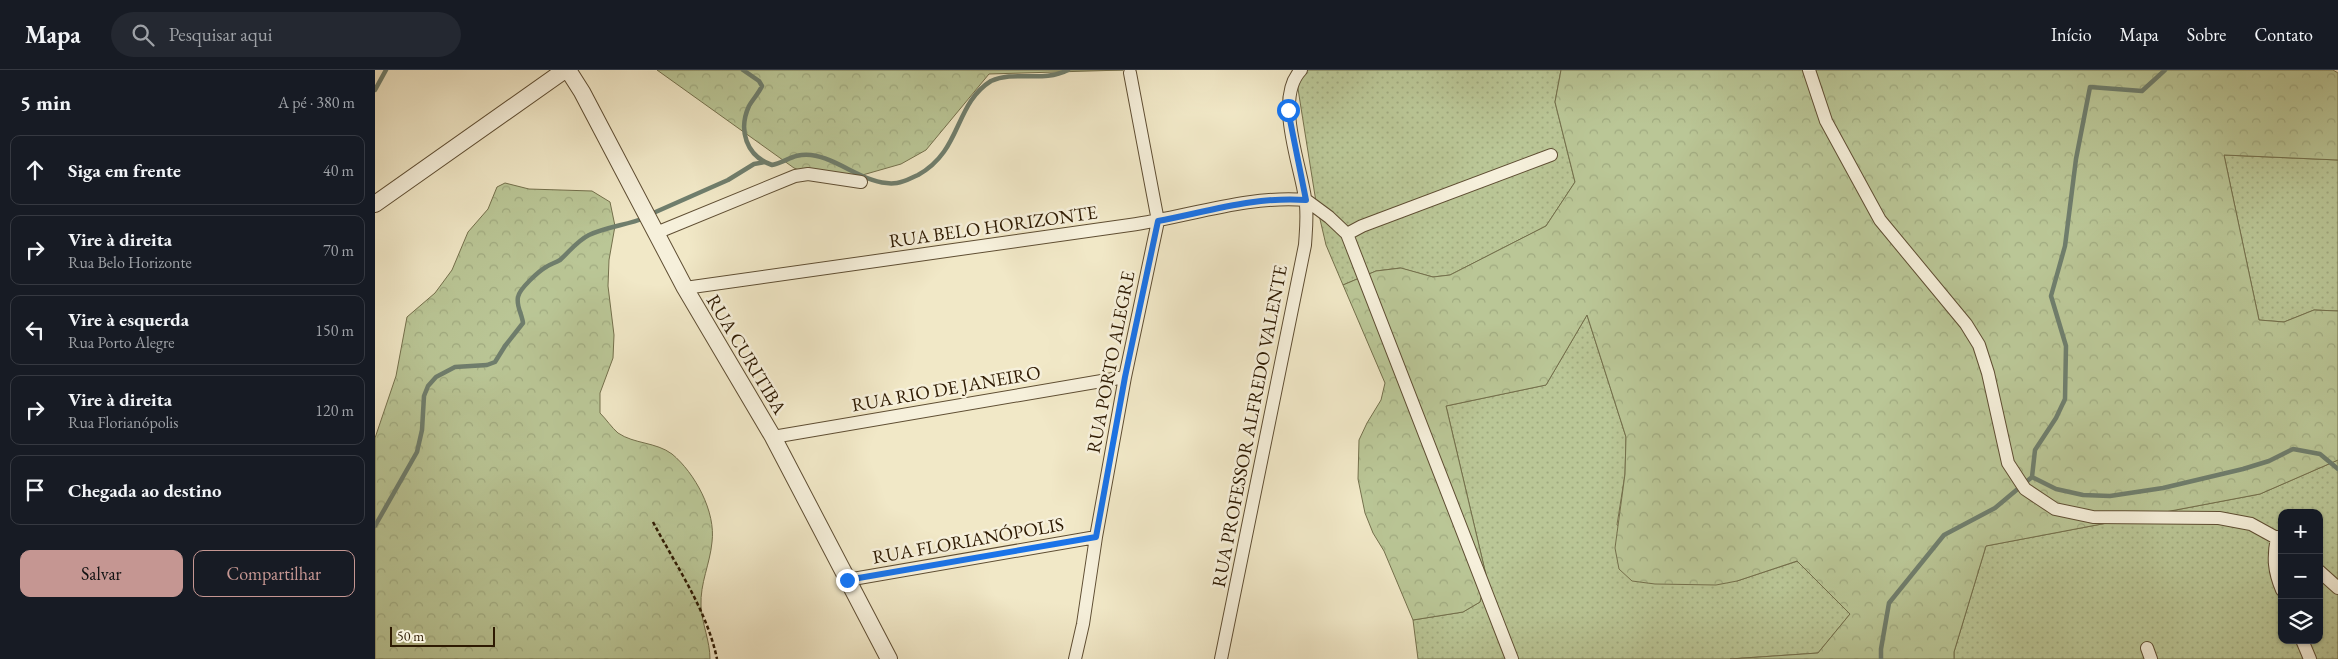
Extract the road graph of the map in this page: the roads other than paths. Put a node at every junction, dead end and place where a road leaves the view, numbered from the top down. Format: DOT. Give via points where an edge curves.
graph roads {
  1 [pos="566,70"];
  2 [pos="1301,70"];
  3 [pos="1809,70"];
  4 [pos="1130,73"];
  5 [pos="1551,155"];
  6 [pos="861,182"];
  7 [pos="1306,200"];
  8 [pos="375,204"];
  9 [pos="1158,221"];
  10 [pos="656,233"];
  11 [pos="1347,234"];
  12 [pos="685,288"];
  13 [pos="1125,377"];
  14 [pos="773,437"];
  15 [pos="1096,537"];
  16 [pos="2278,538"];
  17 [pos="2278,544"];
  18 [pos="2323,575"];
  19 [pos="2278,578"];
  20 [pos="847,580"];
  21 [pos="2338,588"];
  22 [pos="2304,644"];
  23 [pos="889,659"];
  24 [pos="1075,659"];
  25 [pos="1221,659"];
  26 [pos="1512,659"];
  27 [pos="2310,659"];
  1 -- 8 [label="street"];
  1 -- 10 [label="street, RUA CURITIBA" via="582,92"];
  2 -- 7 [label="street, RUA PROFESSOR ALFREDO VALENTE" via="1291,87 1288,110"];
  3 -- 16 [label="street" via="1826,121 1880,220 1966,324 1979,345 2008,463 2025,489 2055,509 2093,517 2219,518 2251,524"];
  4 -- 9 [label="street, RUA PORTO ALEGRE"];
  5 -- 11 [label="street"];
  6 -- 10 [label="street" via="807,174 795,176"];
  7 -- 9 [label="street, RUA BELO HORIZONTE" via="1265,200"];
  7 -- 11 [label="street"];
  7 -- 25 [label="street, RUA PROFESSOR ALFREDO VALENTE" via="1305,245"];
  9 -- 12 [label="street, RUA BELO HORIZONTE"];
  9 -- 13 [label="street, RUA PORTO ALEGRE"];
  10 -- 12 [label="street, RUA CURITIBA"];
  11 -- 26 [label="street"];
  12 -- 14 [label="street, RUA CURITIBA"];
  13 -- 14 [label="street, RUA RIO DE JANEIRO"];
  13 -- 15 [label="street, RUA PORTO ALEGRE"];
  14 -- 20 [label="street, RUA CURITIBA"];
  15 -- 20 [label="street, RUA FLORIANÓPOLIS"];
  15 -- 24 [label="street, RUA PORTO ALEGRE"];
  17 -- 19 [label="street" via="2274,566"];
  18 -- 21 [label="street"];
  20 -- 23 [label="street, RUA CURITIBA"];
  22 -- 27 [label="street"];
}
